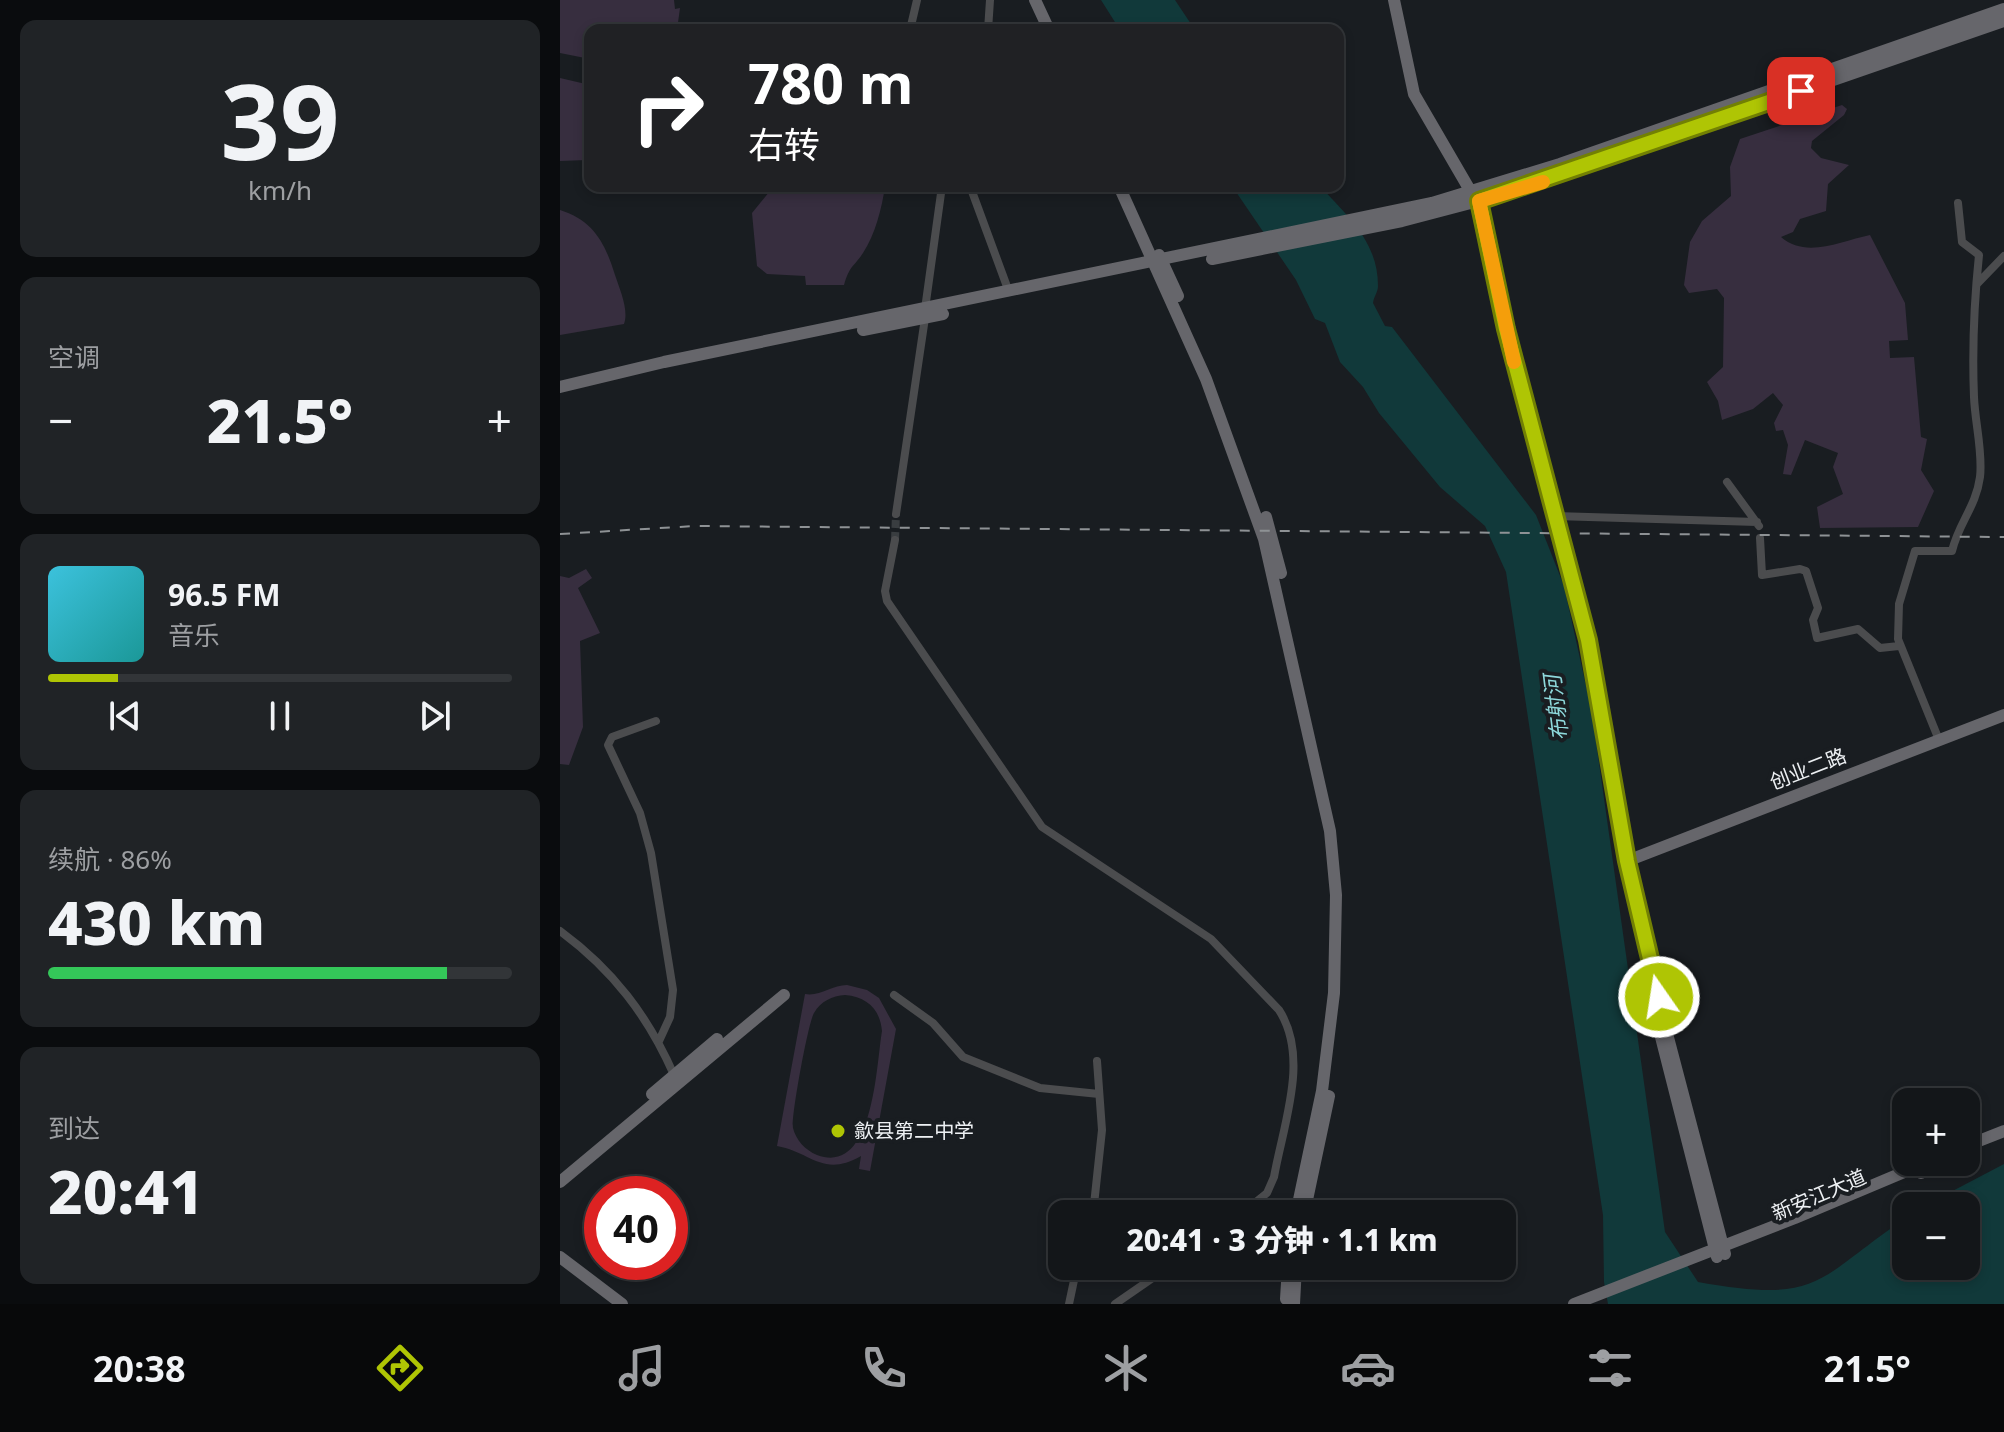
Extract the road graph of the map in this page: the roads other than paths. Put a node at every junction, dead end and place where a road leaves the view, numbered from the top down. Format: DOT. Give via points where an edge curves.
graph roads {
  1 [pos="917,0"];
  2 [pos="990,0"];
  3 [pos="1035,0"];
  4 [pos="1044,0"];
  5 [pos="1394,0"];
  6 [pos="2004,9"];
  7 [pos="2004,21"];
  8 [pos="911,24"];
  9 [pos="988,24"];
  10 [pos="1046,24"];
  11 [pos="1055,24"];
  12 [pos="941,192"];
  13 [pos="972,192"];
  14 [pos="1122,192"];
  15 [pos="1130,192"];
  16 [pos="1475,197"];
  17 [pos="1958,203"];
  18 [pos="2004,256"];
  19 [pos="1160,266"];
  20 [pos="1009,292"];
  21 [pos="1973,292"];
  22 [pos="925,314"];
  23 [pos="560,387"];
  24 [pos="560,396"];
  25 [pos="1727,482"];
  26 [pos="896,514"];
  27 [pos="1555,516"];
  28 [pos="1760,538"];
  29 [pos="895,540"];
  30 [pos="1899,646"];
  31 [pos="2004,715"];
  32 [pos="656,721"];
  33 [pos="1939,740"];
  34 [pos="1627,861"];
  35 [pos="560,931"];
  36 [pos="894,995"];
  37 [pos="659,1041"];
  38 [pos="1097,1061"];
  39 [pos="674,1075"];
  40 [pos="1099,1094"];
  41 [pos="2004,1131"];
  42 [pos="2004,1139"];
  43 [pos="1980,1140"];
  44 [pos="1980,1149"];
  45 [pos="560,1171"];
  46 [pos="1895,1176"];
  47 [pos="1912,1176"];
  48 [pos="560,1182"];
  49 [pos="1094,1200"];
  50 [pos="1258,1200"];
  51 [pos="1299,1200"];
  52 [pos="1307,1200"];
  53 [pos="1720,1251"];
  54 [pos="560,1257"];
  55 [pos="560,1267"];
  56 [pos="1074,1280"];
  57 [pos="1150,1280"];
  58 [pos="1287,1280"];
  59 [pos="1295,1280"];
  60 [pos="1596,1301"];
  61 [pos="609,1304"];
  62 [pos="622,1304"];
  63 [pos="1069,1304"];
  64 [pos="1115,1304"];
  65 [pos="1286,1304"];
  66 [pos="1294,1304"];
  67 [pos="1574,1304"];
  1 -- 8 [label="street"];
  2 -- 9 [label="street"];
  3 -- 10 [label="main road"];
  4 -- 11 [label="main road"];
  5 -- 16 [label="main road" via="1414,94"];
  6 -- 16 [label="main road"];
  7 -- 16 [label="main road"];
  12 -- 22 [label="street"];
  13 -- 20 [label="street"];
  14 -- 19 [label="main road"];
  15 -- 19 [label="main road"];
  16 -- 19 [label="main road"];
  16 -- 27 [label="main road"];
  17 -- 21 [label="street" via="1962,242 1979,255"];
  18 -- 21 [label="street"];
  19 -- 20 [label="main road"];
  19 -- 22 [label="main road"];
  19 -- 51 [label="main road" via="1264,539 1330,831 1336,895 1334,993 1322,1091"];
  19 -- 52 [label="main road" via="1228,412 1273,536 1339,830 1345,895 1342,994 1328,1105"];
  20 -- 22 [label="main road"];
  21 -- 30 [label="street" via="1971,339 1981,469 1975,506 1957,529 1952,551 1915,551 1899,604"];
  22 -- 23 [label="main road" via="632,368"];
  22 -- 24 [label="main road"];
  22 -- 26 [label="street"];
  25 -- 27 [label="street" via="1758,525"];
  27 -- 34 [label="main road" via="1595,670"];
  28 -- 30 [label="street" via="1762,575 1806,571 1818,608 1813,620 1817,638 1858,629 1880,648"];
  29 -- 50 [label="street" via="887,601 1042,827 1211,939 1287,1024 1294,1066 1274,1177"];
  30 -- 33 [label="street"];
  31 -- 33 [label="main road, 创业二路"];
  32 -- 37 [label="street" via="612,737 608,747 640,813 651,853 673,990 670,1017"];
  33 -- 34 [label="main road, 创业二路"];
  34 -- 53 [label="main road" via="1626,881 1656,1028"];
  35 -- 37 [label="street" via="635,1001"];
  36 -- 40 [label="street" via="933,1023 963,1057 1036,1087"];
  37 -- 39 [label="street"];
  38 -- 40 [label="street"];
  39 -- 45 [label="main road"];
  39 -- 48 [label="main road" via="781,992"];
  40 -- 49 [label="street" via="1102,1130"];
  41 -- 43 [label="main road"];
  42 -- 44 [label="main road"];
  46 -- 53 [label="main road, 新安江大道"];
  47 -- 53 [label="main road, 新安江大道"];
  53 -- 60 [label="main road, 新安江大道"];
  54 -- 62 [label="main road"];
  55 -- 61 [label="main road"];
  56 -- 63 [label="street"];
  57 -- 64 [label="street"];
  58 -- 65 [label="main road"];
  59 -- 66 [label="main road"];
  60 -- 67 [label="main road"];
}
